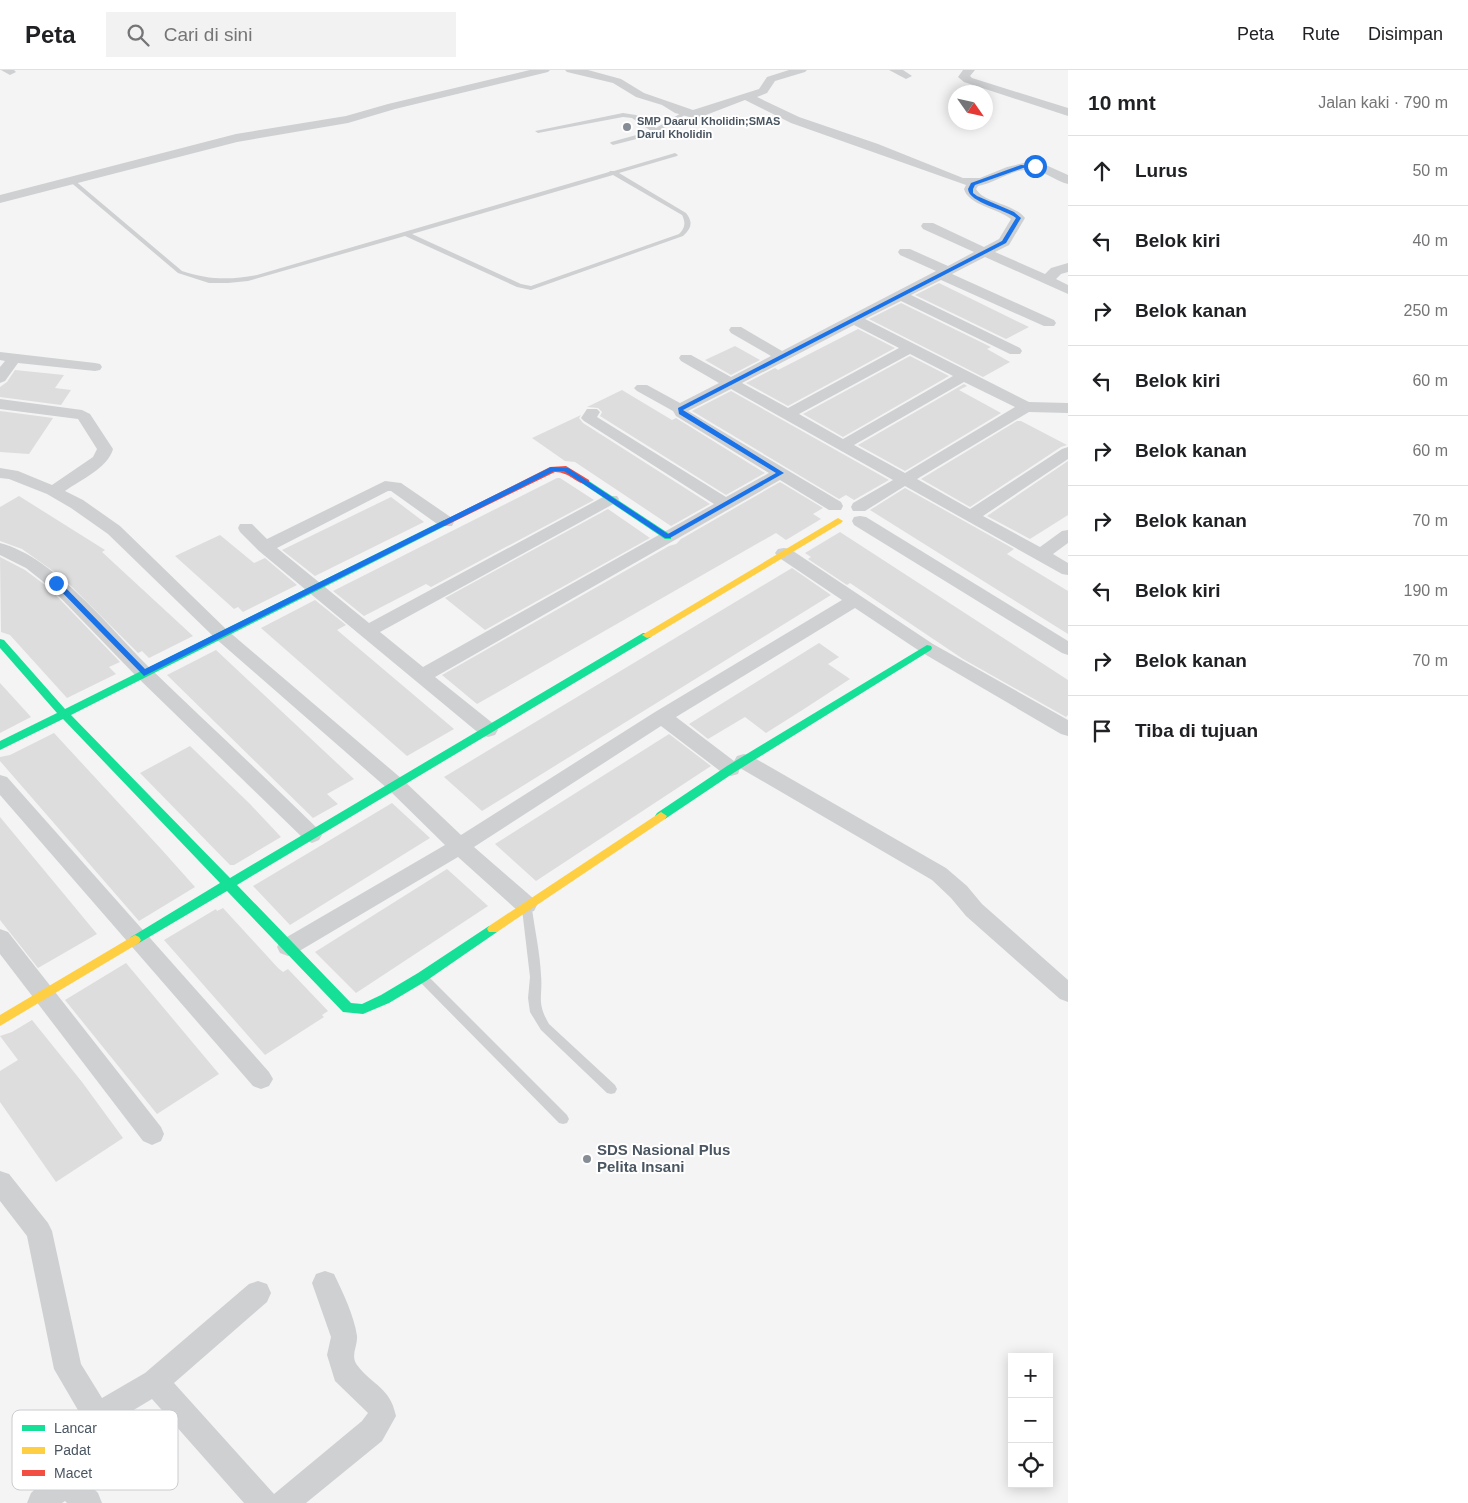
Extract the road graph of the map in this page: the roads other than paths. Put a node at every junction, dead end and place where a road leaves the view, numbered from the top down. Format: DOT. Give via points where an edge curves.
graph roads {
  1 [pos="544,70"];
  2 [pos="571,70"];
  3 [pos="801,70"];
  4 [pos="895,70"];
  5 [pos="969,70"];
  6 [pos="906,76"];
  7 [pos="746,96"];
  8 [pos="1068,112"];
  9 [pos="685,113"];
  10 [pos="656,130"];
  11 [pos="538,131"];
  12 [pos="613,143"];
  13 [pos="675,155"];
  14 [pos="612,172"];
  15 [pos="71,180"];
  16 [pos="1068,180"];
  17 [pos="973,184"];
  18 [pos="0,199"];
  19 [pos="928,226"];
  20 [pos="408,234"];
  21 [pos="984,251"];
  22 [pos="905,252"];
  23 [pos="1068,267"];
  24 [pos="943,272"];
  25 [pos="1047,280"];
  26 [pos="1068,290"];
  27 [pos="900,295"];
  28 [pos="853,319"];
  29 [pos="1049,323"];
  30 [pos="736,330"];
  31 [pos="0,341"];
  32 [pos="910,348"];
  33 [pos="1015,351"];
  34 [pos="781,356"];
  35 [pos="8,357"];
  36 [pos="686,358"];
  37 [pos="95,367"];
  38 [pos="965,376"];
  39 [pos="0,378"];
  40 [pos="730,382"];
  41 [pos="642,388"];
  42 [pos="0,404"];
  43 [pos="1026,407"];
  44 [pos="1068,408"];
  45 [pos="680,409"];
  46 [pos="592,412"];
  47 [pos="788,414"];
  48 [pos="843,445"];
  49 [pos="1068,452"];
  50 [pos="781,473"];
  51 [pos="4,478"];
  52 [pos="905,480"];
  53 [pos="53,491"];
  54 [pos="611,499"];
  55 [pos="725,504"];
  56 [pos="836,514"];
  57 [pos="859,514"];
  58 [pos="970,516"];
  59 [pos="446,522"];
  60 [pos="246,528"];
  61 [pos="1068,535"];
  62 [pos="668,537"];
  63 [pos="265,547"];
  64 [pos="0,548"];
  65 [pos="784,553"];
  66 [pos="1041,555"];
  67 [pos="1068,570"];
  68 [pos="315,588"];
  69 [pos="855,600"];
  70 [pos="367,631"];
  71 [pos="222,634"];
  72 [pos="0,642"];
  73 [pos="927,648"];
  74 [pos="1068,649"];
  75 [pos="144,673"];
  76 [pos="422,676"];
  77 [pos="64,714"];
  78 [pos="662,717"];
  79 [pos="488,730"];
  80 [pos="1068,730"];
  81 [pos="0,746"];
  82 [pos="738,765"];
  83 [pos="0,782"];
  84 [pos="395,784"];
  85 [pos="312,835"];
  86 [pos="459,846"];
  87 [pos="228,885"];
  88 [pos="526,905"];
  89 [pos="0,938"];
  90 [pos="138,939"];
  91 [pos="288,947"];
  92 [pos="422,977"];
  93 [pos="1068,993"];
  94 [pos="46,994"];
  95 [pos="0,1021"];
  96 [pos="261,1079"];
  97 [pos="610,1089"];
  98 [pos="563,1119"];
  99 [pos="152,1134"];
  100 [pos="0,1182"];
  101 [pos="325,1283"];
  102 [pos="258,1293"];
  103 [pos="155,1382"];
  104 [pos="93,1410"];
  105 [pos="107,1410"];
  106 [pos="55,1490"];
  107 [pos="74,1490"];
  108 [pos="41,1503"];
  109 [pos="88,1503"];
  110 [pos="263,1503"];
  111 [pos="284,1503"];
  1 -- 15 [label="street" via="348,119 245,136"];
  2 -- 9 [label="street" via="617,81 640,95"];
  3 -- 7 [label="street" via="771,79 763,91"];
  4 -- 6 [label="street"];
  5 -- 8 [label="street" via="964,77 968,80"];
  7 -- 9 [label="street" via="702,113"];
  7 -- 17 [label="street" via="795,120"];
  9 -- 10 [label="lane"];
  10 -- 11 [label="lane" via="634,116 623,115"];
  10 -- 12 [label="lane"];
  13 -- 14 [label="lane"];
  14 -- 20 [label="lane"];
  14 -- 20 [label="lane" via="684,214 688,219 687,230 681,235 531,288 519,286"];
  15 -- 18 [label="street"];
  15 -- 20 [label="lane" via="180,272 211,282 235,282 258,277"];
  16 -- 17 [label="street" via="1035,166 1027,166"];
  17 -- 21 [label="street" via="970,189 976,197 1018,218 1004,242"];
  19 -- 21 [label="street"];
  21 -- 24 [label="street"];
  21 -- 25 [label="street"];
  22 -- 24 [label="street"];
  23 -- 25 [label="street" via="1056,271"];
  24 -- 27 [label="street"];
  24 -- 29 [label="street"];
  25 -- 26 [label="street"];
  27 -- 28 [label="street"];
  27 -- 33 [label="street"];
  28 -- 32 [label="street"];
  28 -- 34 [label="street"];
  30 -- 34 [label="street"];
  31 -- 35 [label="street"];
  32 -- 38 [label="street"];
  32 -- 47 [label="street"];
  34 -- 40 [label="street"];
  35 -- 37 [label="street"];
  35 -- 39 [label="street"];
  36 -- 40 [label="street"];
  38 -- 43 [label="street"];
  38 -- 48 [label="street"];
  40 -- 45 [label="street"];
  40 -- 47 [label="street"];
  41 -- 45 [label="street"];
  42 -- 53 [label="street" via="82,415 105,449 99,460"];
  43 -- 44 [label="street"];
  43 -- 52 [label="street"];
  45 -- 50 [label="street" via="681,413"];
  46 -- 55 [label="street" via="589,418"];
  47 -- 48 [label="street"];
  48 -- 52 [label="street"];
  49 -- 58 [label="street"];
  50 -- 55 [label="street"];
  50 -- 56 [label="street"];
  51 -- 53 [label="street"];
  52 -- 57 [label="street"];
  52 -- 58 [label="street"];
  53 -- 71 [label="street" via="114,530"];
  54 -- 59 [label="street" via="560,468"];
  54 -- 62 [label="street"];
  54 -- 70 [label="street"];
  55 -- 62 [label="street"];
  56 -- 57 [label="street" via="849,524"];
  56 -- 65 [label="street"];
  57 -- 74 [label="street"];
  58 -- 66 [label="street"];
  59 -- 63 [label="street" via="395,486 386,486"];
  59 -- 68 [label="street"];
  60 -- 63 [label="street"];
  61 -- 66 [label="street"];
  62 -- 76 [label="street"];
  63 -- 68 [label="street"];
  64 -- 75 [label="street" via="45,573"];
  65 -- 69 [label="street"];
  65 -- 79 [label="street"];
  66 -- 67 [label="street"];
  68 -- 70 [label="street"];
  68 -- 71 [label="street"];
  69 -- 73 [label="street"];
  69 -- 78 [label="street"];
  70 -- 76 [label="street"];
  71 -- 75 [label="street"];
  71 -- 84 [label="street"];
  72 -- 77 [label="street"];
  73 -- 80 [label="street"];
  73 -- 82 [label="street"];
  75 -- 77 [label="street"];
  75 -- 85 [label="street"];
  76 -- 79 [label="street"];
  77 -- 81 [label="street"];
  77 -- 87 [label="street"];
  78 -- 82 [label="street"];
  78 -- 86 [label="street"];
  79 -- 84 [label="street"];
  82 -- 88 [label="street"];
  82 -- 93 [label="street" via="939,874 974,910"];
  83 -- 90 [label="street"];
  84 -- 85 [label="street"];
  84 -- 86 [label="street"];
  85 -- 87 [label="street"];
  86 -- 88 [label="street"];
  86 -- 91 [label="street"];
  87 -- 90 [label="street"];
  87 -- 91 [label="street"];
  88 -- 92 [label="street"];
  88 -- 97 [label="lane" via="536,977 536,1012 545,1027"];
  89 -- 94 [label="street"];
  90 -- 94 [label="street"];
  90 -- 96 [label="street"];
  91 -- 92 [label="street" via="349,1009 362,1009"];
  92 -- 98 [label="lane"];
  94 -- 95 [label="street"];
  94 -- 99 [label="street"];
  100 -- 104 [label="street" via="39,1232 68,1369"];
  101 -- 111 [label="street" via="344,1337 340,1355 345,1372 376,1402 382,1416 372,1431"];
  102 -- 103 [label="street"];
  103 -- 105 [label="street"];
  103 -- 110 [label="street"];
  106 -- 108 [label="street"];
  107 -- 109 [label="street"];
}
